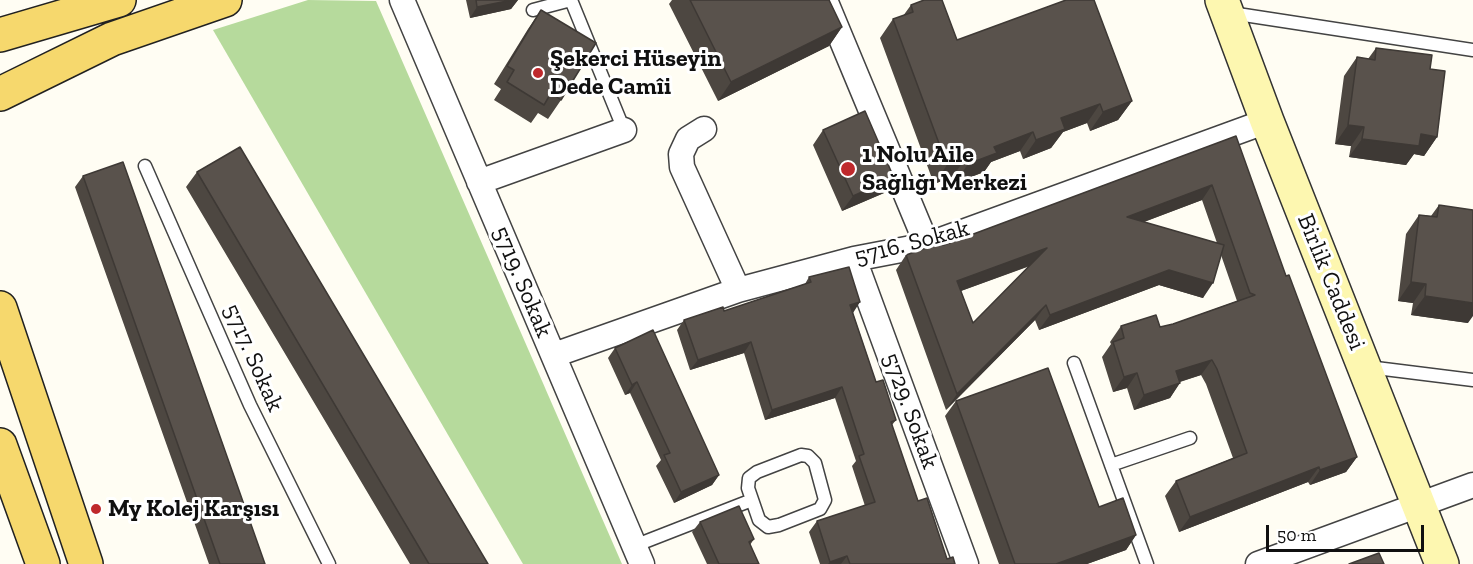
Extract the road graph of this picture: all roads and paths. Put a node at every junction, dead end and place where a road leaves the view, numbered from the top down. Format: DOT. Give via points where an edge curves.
graph roads {
  1 [pos="119,0"];
  2 [pos="225,0"];
  3 [pos="402,0"];
  4 [pos="825,0"];
  5 [pos="1225,6"];
  6 [pos="533,10"];
  7 [pos="82,12"];
  8 [pos="0,20"];
  9 [pos="0,35"];
  10 [pos="1473,50"];
  11 [pos="42,74"];
  12 [pos="0,94"];
  13 [pos="0,108"];
  14 [pos="1267,121"];
  15 [pos="704,129"];
  16 [pos="624,130"];
  17 [pos="145,166"];
  18 [pos="479,182"];
  19 [pos="927,245"];
  20 [pos="854,259"];
  21 [pos="738,290"];
  22 [pos="0,308"];
  23 [pos="554,355"];
  24 [pos="1074,363"];
  25 [pos="1364,366"];
  26 [pos="1473,380"];
  27 [pos="1190,438"];
  28 [pos="0,445"];
  29 [pos="1112,465"];
  30 [pos="1473,485"];
  31 [pos="752,500"];
  32 [pos="1418,505"];
  33 [pos="638,555"];
  34 [pos="43,564"];
  35 [pos="86,564"];
  36 [pos="329,564"];
  37 [pos="966,564"];
  38 [pos="1148,564"];
  39 [pos="1258,564"];
  40 [pos="1442,564"];
  1 -- 7 [label="main road"];
  2 -- 11 [label="main road" via="112,39"];
  3 -- 18 [label="street, 5719. Sokak"];
  4 -- 19 [label="street"];
  5 -- 10 [label="lane"];
  5 -- 14 [label="street, Birlik Caddesi"];
  6 -- 16 [label="lane" via="571,0"];
  7 -- 8 [label="main road"];
  7 -- 9 [label="main road"];
  11 -- 12 [label="main road"];
  11 -- 13 [label="main road"];
  14 -- 19 [label="street, 5716. Sokak"];
  14 -- 25 [label="street, Birlik Caddesi"];
  15 -- 21 [label="street" via="688,139 681,154 682,167"];
  16 -- 18 [label="street"];
  17 -- 36 [label="lane, 5717. Sokak" via="250,405"];
  18 -- 23 [label="street, 5719. Sokak"];
  19 -- 20 [label="street, 5716. Sokak"];
  20 -- 21 [label="street, 5716. Sokak"];
  20 -- 37 [label="street, 5729. Sokak"];
  21 -- 23 [label="street, 5716. Sokak"];
  22 -- 35 [label="main road"];
  23 -- 33 [label="street, 5719. Sokak"];
  24 -- 29 [label="lane"];
  25 -- 26 [label="lane"];
  25 -- 32 [label="street, Birlik Caddesi"];
  27 -- 29 [label="lane"];
  28 -- 34 [label="main road"];
  29 -- 38 [label="lane"];
  30 -- 32 [label="street"];
  31 -- 31 [label="lane" via="759,520 768,527 820,508 825,501 824,490 815,463 801,455 757,472 749,478 747,488"];
  31 -- 33 [label="lane"];
  32 -- 39 [label="street"];
  32 -- 40 [label="street, Birlik Caddesi"];
}
